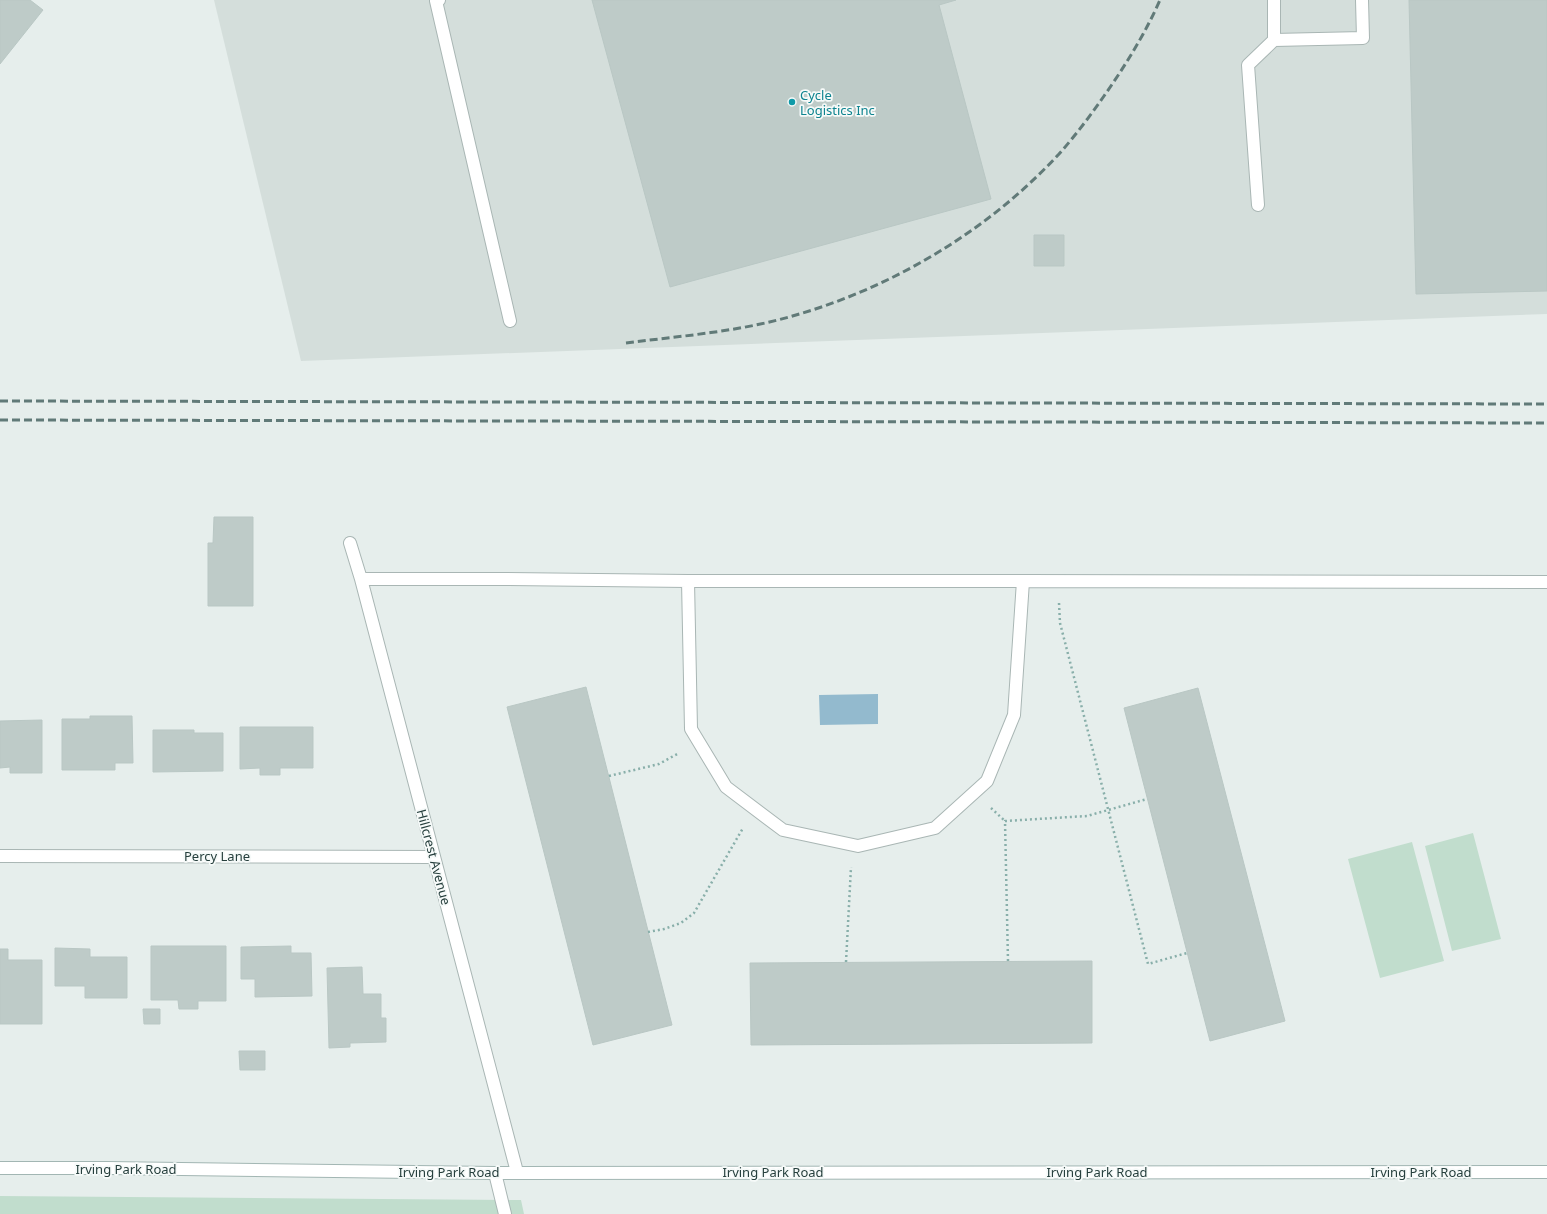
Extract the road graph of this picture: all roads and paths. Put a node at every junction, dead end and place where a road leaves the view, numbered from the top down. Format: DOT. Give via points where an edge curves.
graph roads {
  1 [pos="439,0"];
  2 [pos="1274,0"];
  3 [pos="1362,0"];
  4 [pos="1274,40"];
  5 [pos="1258,205"];
  6 [pos="510,321"];
  7 [pos="350,543"];
  8 [pos="361,579"];
  9 [pos="688,581"];
  10 [pos="1023,581"];
  11 [pos="1058,581"];
  12 [pos="1547,582"];
  13 [pos="699,742"];
  14 [pos="609,776"];
  15 [pos="1147,799"];
  16 [pos="754,808"];
  17 [pos="1108,810"];
  18 [pos="852,845"];
  19 [pos="0,856"];
  20 [pos="434,857"];
  21 [pos="648,932"];
  22 [pos="1188,953"];
  23 [pos="1008,961"];
  24 [pos="846,962"];
  25 [pos="0,1168"];
  26 [pos="517,1172"];
  27 [pos="1547,1172"];
  28 [pos="495,1173"];
  29 [pos="505,1214"];
  1 -- 6 [label="street" via="436,1"];
  2 -- 4 [label="street"];
  3 -- 4 [label="street" via="1363,38"];
  4 -- 5 [label="street" via="1248,65"];
  7 -- 8 [label="street, Hillcrest Avenue"];
  8 -- 9 [label="street"];
  8 -- 20 [label="street, Hillcrest Avenue"];
  9 -- 10 [label="street"];
  9 -- 13 [label="street" via="691,728"];
  10 -- 11 [label="street"];
  10 -- 18 [label="street" via="1014,715 987,781 935,828 858,846"];
  11 -- 12 [label="street"];
  11 -- 17 [label="path" via="1060,623"];
  13 -- 14 [label="path" via="659,764"];
  13 -- 16 [label="street" via="726,787"];
  15 -- 17 [label="path"];
  16 -- 18 [label="street" via="783,830"];
  16 -- 21 [label="path" via="694,913 680,923"];
  17 -- 22 [label="path" via="1148,964"];
  17 -- 23 [label="path" via="1087,816 1005,821"];
  18 -- 24 [label="path"];
  19 -- 20 [label="street, Percy Lane"];
  20 -- 26 [label="street, Hillcrest Avenue"];
  25 -- 28 [label="street, Irving Park Road"];
  26 -- 27 [label="street, Irving Park Road"];
  26 -- 28 [label="street, Irving Park Road"];
  28 -- 29 [label="street"];
}
